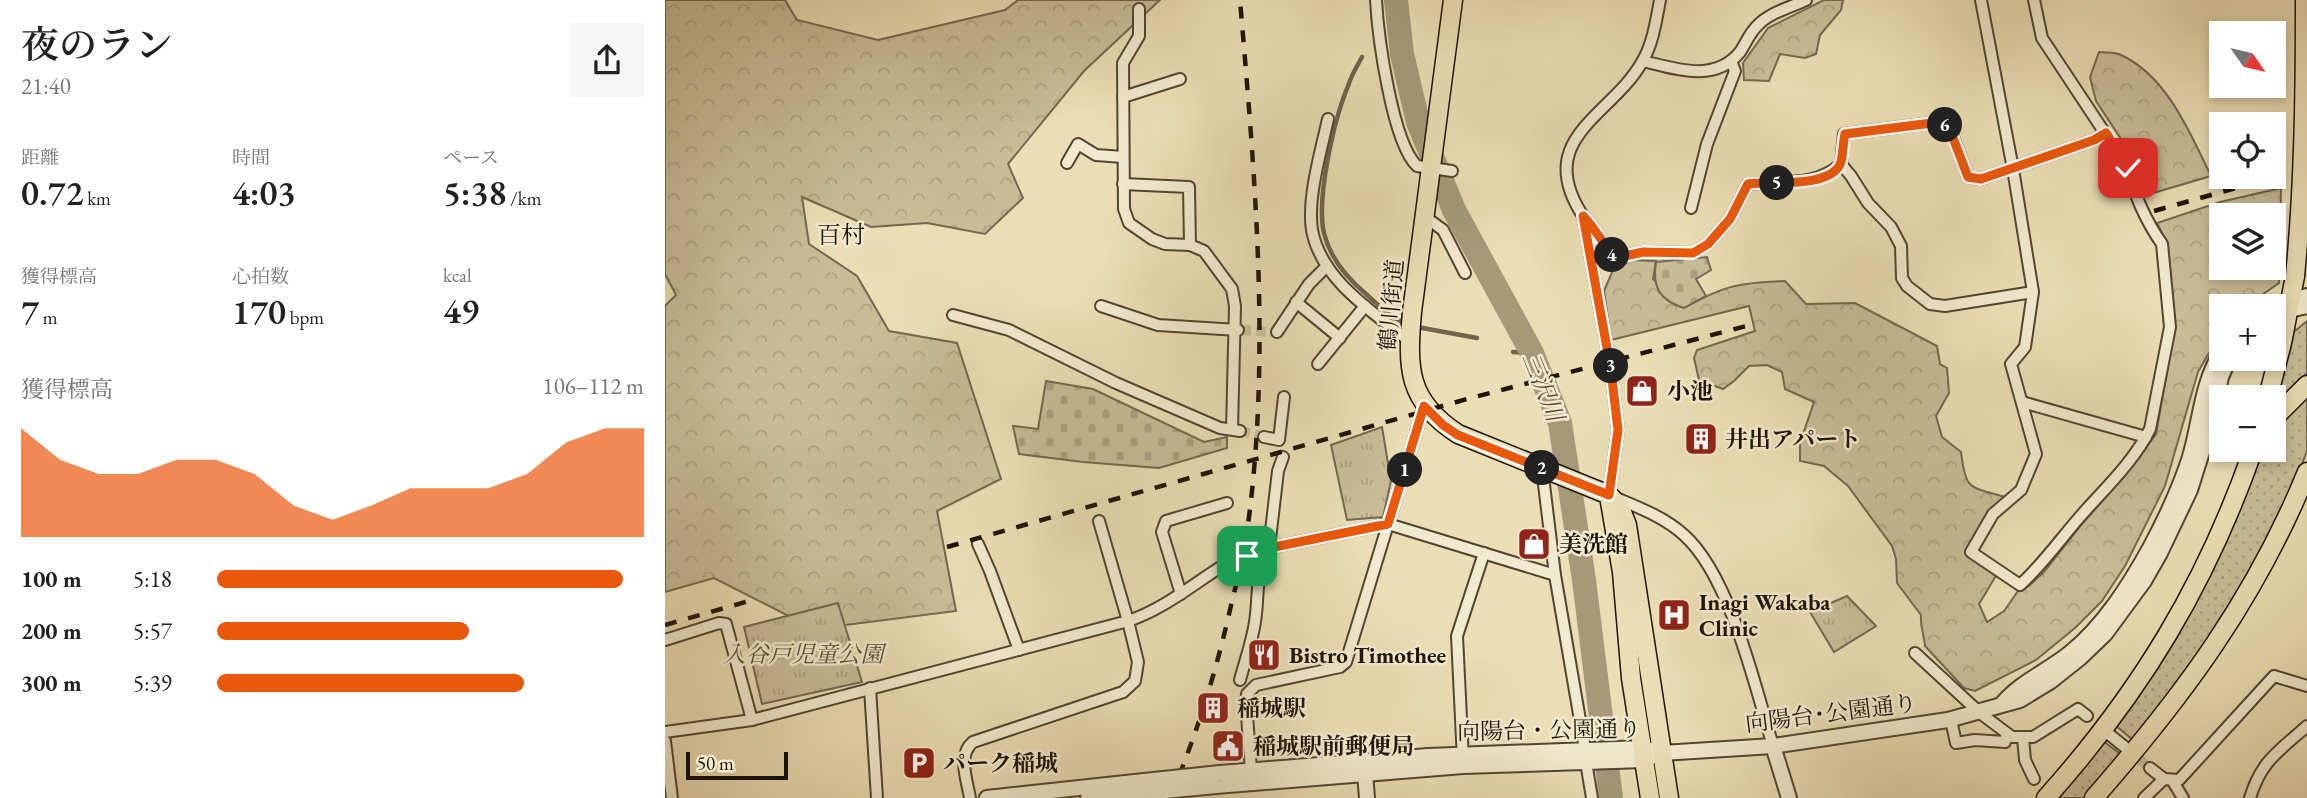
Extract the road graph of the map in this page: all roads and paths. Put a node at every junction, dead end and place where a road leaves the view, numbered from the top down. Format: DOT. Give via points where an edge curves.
graph roads {
  1 [pos="1376,0"];
  2 [pos="1453,0"];
  3 [pos="1660,0"];
  4 [pos="1806,0"];
  5 [pos="1982,0"];
  6 [pos="2034,0"];
  7 [pos="2305,0"];
  8 [pos="1139,9"];
  9 [pos="1643,61"];
  10 [pos="1731,61"];
  11 [pos="1180,79"];
  12 [pos="1123,97"];
  13 [pos="1328,119"];
  14 [pos="2106,133"];
  15 [pos="1123,157"];
  16 [pos="1067,163"];
  17 [pos="1840,164"];
  18 [pos="1425,168"];
  19 [pos="2013,169"];
  20 [pos="1451,171"];
  21 [pos="1123,184"];
  22 [pos="1691,208"];
  23 [pos="1424,216"];
  24 [pos="1583,216"];
  25 [pos="1190,245"];
  26 [pos="1327,266"];
  27 [pos="1465,273"];
  28 [pos="2033,292"];
  29 [pos="2291,300"];
  30 [pos="1296,302"];
  31 [pos="1101,306"];
  32 [pos="1365,306"];
  33 [pos="953,316"];
  34 [pos="1237,330"];
  35 [pos="1277,332"];
  36 [pos="1339,338"];
  37 [pos="1410,338"];
  38 [pos="1318,364"];
  39 [pos="2213,371"];
  40 [pos="2224,371"];
  41 [pos="2272,385"];
  42 [pos="2307,385"];
  43 [pos="1284,397"];
  44 [pos="2022,402"];
  45 [pos="1424,406"];
  46 [pos="2286,406"];
  47 [pos="1263,437"];
  48 [pos="2147,437"];
  49 [pos="1283,457"];
  50 [pos="2249,462"];
  51 [pos="1545,469"];
  52 [pos="2307,472"];
  53 [pos="1609,495"];
  54 [pos="1227,503"];
  55 [pos="1099,521"];
  56 [pos="1388,524"];
  57 [pos="978,544"];
  58 [pos="1269,548"];
  59 [pos="1484,553"];
  60 [pos="1247,556"];
  61 [pos="1224,565"];
  62 [pos="1556,575"];
  63 [pos="1181,594"];
  64 [pos="1128,621"];
  65 [pos="665,640"];
  66 [pos="1019,650"];
  67 [pos="1915,653"];
  68 [pos="1240,680"];
  69 [pos="2307,686"];
  70 [pos="870,688"];
  71 [pos="2002,704"];
  72 [pos="1980,712"];
  73 [pos="2087,716"];
  74 [pos="752,720"];
  75 [pos="1951,720"];
  76 [pos="2307,726"];
  77 [pos="665,732"];
  78 [pos="2007,734"];
  79 [pos="2110,735"];
  80 [pos="2023,738"];
  81 [pos="665,741"];
  82 [pos="1773,746"];
  83 [pos="2126,748"];
  84 [pos="1663,753"];
  85 [pos="1643,754"];
  86 [pos="1590,755"];
  87 [pos="1463,760"];
  88 [pos="2150,768"];
  89 [pos="1251,770"];
  90 [pos="1365,773"];
  91 [pos="2034,779"];
  92 [pos="1218,780"];
  93 [pos="2168,780"];
  94 [pos="1144,787"];
  95 [pos="672,798"];
  96 [pos="877,798"];
  97 [pos="970,798"];
  98 [pos="987,798"];
  99 [pos="1088,798"];
  100 [pos="1367,798"];
  101 [pos="1592,798"];
  102 [pos="1650,798"];
  103 [pos="1669,798"];
  104 [pos="1789,798"];
  105 [pos="2046,798"];
  106 [pos="2094,798"];
  107 [pos="2144,798"];
  108 [pos="2183,798"];
  109 [pos="2250,798"];
  1 -- 18 [label="street" via="1381,55 1399,130 1413,162"];
  2 -- 18 [label="main road, 鶴川街道" via="1435,132"];
  3 -- 9 [label="street"];
  4 -- 10 [label="street" via="1764,19"];
  5 -- 19 [label="street"];
  6 -- 14 [label="street" via="2042,38"];
  7 -- 29 [label="main road, bridge" via="2305,124"];
  8 -- 12 [label="street" via="1139,36 1123,62"];
  9 -- 10 [label="street" via="1689,72"];
  9 -- 24 [label="street" via="1571,147 1568,180"];
  10 -- 22 [label="street" via="1735,71 1706,144"];
  11 -- 12 [label="street"];
  12 -- 15 [label="street"];
  13 -- 26 [label="street" via="1312,217"];
  14 -- 19 [label="street"];
  14 -- 48 [label="street" via="2128,168 2162,244 2170,327"];
  15 -- 16 [label="street" via="1096,155 1078,145"];
  15 -- 21 [label="street"];
  17 -- 19 [label="street" via="1845,134 1940,122 1950,130 1968,177 1981,179"];
  17 -- 24 [label="street" via="1816,179 1748,184 1730,219 1708,244 1693,253 1643,252 1616,258"];
  17 -- 28 [label="street" via="1891,227 1901,246 1902,278 1907,286 1930,304 1945,306"];
  18 -- 20 [label="street"];
  18 -- 23 [label="main road, 鶴川街道"];
  19 -- 28 [label="street"];
  21 -- 25 [label="street" via="1129,223 1151,239"];
  21 -- 25 [label="street" via="1189,187"];
  23 -- 27 [label="street" via="1443,230"];
  23 -- 37 [label="main road, 鶴川街道"];
  24 -- 53 [label="street" via="1618,430"];
  25 -- 34 [label="street" via="1204,251 1233,289"];
  26 -- 30 [label="street"];
  26 -- 32 [label="street"];
  28 -- 44 [label="street" via="2025,347 2011,364"];
  29 -- 41 [label="main road"];
  30 -- 35 [label="street"];
  30 -- 36 [label="street"];
  31 -- 34 [label="street" via="1158,325"];
  32 -- 36 [label="street"];
  32 -- 37 [label="street"];
  33 -- 34 [label="street" via="1009,330 1116,383 1220,428 1236,430"];
  36 -- 38 [label="street"];
  37 -- 45 [label="main road, 鶴川街道" via="1411,374"];
  39 -- 71 [label="street, 向陽台･公園通り" via="2179,488 2134,576 2072,651 2013,690"];
  40 -- 71 [label="street, 向陽台･公園通り" via="2190,490 2144,581 2105,634 2080,658 2020,700"];
  42 -- 46 [label="main road"];
  43 -- 47 [label="street" via="1279,440"];
  44 -- 48 [label="street"];
  44 -- 48 [label="street" via="2036,454 2021,490 1993,514 1971,552 2020,585"];
  45 -- 51 [label="main road, 鶴川街道" via="1458,435"];
  45 -- 56 [label="street"];
  49 -- 58 [label="street"];
  50 -- 105 [label="main road" via="2217,542 2166,640 2111,721"];
  51 -- 53 [label="main road, 鶴川街道"];
  51 -- 62 [label="street"];
  52 -- 106 [label="main road" via="2271,554 2226,629 2185,688"];
  53 -- 82 [label="street" via="1683,534 1709,564 1732,618"];
  53 -- 84 [label="main road" via="1627,525"];
  53 -- 85 [label="main road"];
  54 -- 63 [label="street" via="1166,521 1162,531"];
  55 -- 64 [label="street"];
  56 -- 58 [label="street"];
  56 -- 59 [label="street"];
  56 -- 89 [label="street" via="1346,662 1256,685 1247,694"];
  57 -- 66 [label="street"];
  58 -- 60 [label="street"];
  58 -- 68 [label="street" via="1257,583 1255,621"];
  59 -- 62 [label="street"];
  59 -- 87 [label="street" via="1457,636"];
  61 -- 63 [label="street"];
  62 -- 86 [label="street"];
  63 -- 64 [label="street"];
  64 -- 66 [label="street"];
  64 -- 97 [label="street" via="1138,662 1130,688 973,742 964,759"];
  65 -- 74 [label="street" via="726,624"];
  66 -- 70 [label="street"];
  67 -- 72 [label="street"];
  69 -- 93 [label="street" via="2274,676 2192,768 2179,780"];
  70 -- 74 [label="street"];
  70 -- 96 [label="street"];
  71 -- 72 [label="street, 向陽台･公園通り"];
  72 -- 75 [label="street, 向陽台･公園通り"];
  72 -- 78 [label="street"];
  73 -- 80 [label="street" via="2078,709 2033,737"];
  74 -- 77 [label="street"];
  75 -- 78 [label="street" via="1956,743 2005,742"];
  75 -- 82 [label="street, 向陽台･公園通り"];
  76 -- 109 [label="street" via="2267,761"];
  78 -- 80 [label="street"];
  79 -- 83 [label="street"];
  80 -- 91 [label="street" via="2025,760"];
  81 -- 95 [label="street"];
  82 -- 84 [label="street, 向陽台･公園通り"];
  82 -- 104 [label="street"];
  84 -- 85 [label="street, 向陽台・公園通り"];
  84 -- 103 [label="main road"];
  85 -- 86 [label="street, 向陽台・公園通り"];
  85 -- 102 [label="main road"];
  86 -- 87 [label="street, 向陽台・公園通り"];
  86 -- 101 [label="street"];
  87 -- 89 [label="street, 向陽台・公園通り"];
  87 -- 90 [label="street, 向陽台・公園通り"];
  88 -- 93 [label="street"];
  89 -- 92 [label="street, 向陽台・公園通り"];
  90 -- 92 [label="street, 向陽台・公園通り"];
  90 -- 100 [label="street"];
  92 -- 94 [label="street, 向陽台・公園通り, bridge"];
  93 -- 107 [label="street"];
  93 -- 108 [label="street"];
  94 -- 98 [label="street, 向陽台・公園通り"];
  94 -- 99 [label="street, 向陽台・公園通り"];
}
